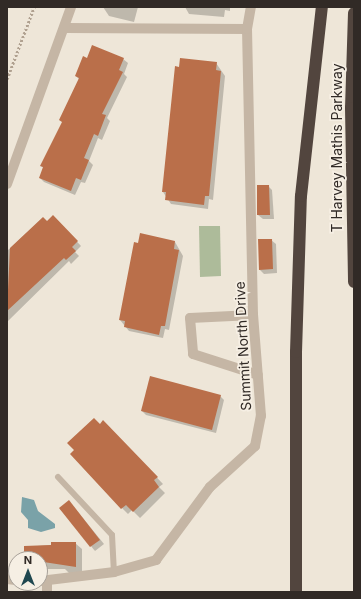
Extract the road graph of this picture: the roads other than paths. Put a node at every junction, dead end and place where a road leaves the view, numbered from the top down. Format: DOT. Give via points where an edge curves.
graph roads {
  1 [pos="71,7"];
  2 [pos="251,7"];
  3 [pos="322,7"];
  4 [pos="354,14"];
  5 [pos="66,28"];
  6 [pos="247,29"];
  7 [pos="7,184"];
  8 [pos="354,282"];
  9 [pos="253,315"];
  10 [pos="258,375"];
  11 [pos="58,477"];
  12 [pos="114,572"];
  13 [pos="48,584"];
  14 [pos="296,592"];
  1 -- 5 [label="street"];
  2 -- 6 [label="street, Summit North Drive"];
  3 -- 14 [label="highway" via="301,196 296,359"];
  4 -- 8 [label="highway, T Harvey Mathis Parkway" via="351,108"];
  5 -- 6 [label="street"];
  5 -- 7 [label="street"];
  6 -- 9 [label="street, Summit North Drive"];
  9 -- 10 [label="street, Summit North Drive"];
  9 -- 10 [label="street" via="190,318 193,354"];
  10 -- 12 [label="street, Summit North Drive" via="261,416 255,446 210,488 156,560"];
  11 -- 12 [label="lane" via="112,535"];
  12 -- 13 [label="street, Summit North Drive"];
}
